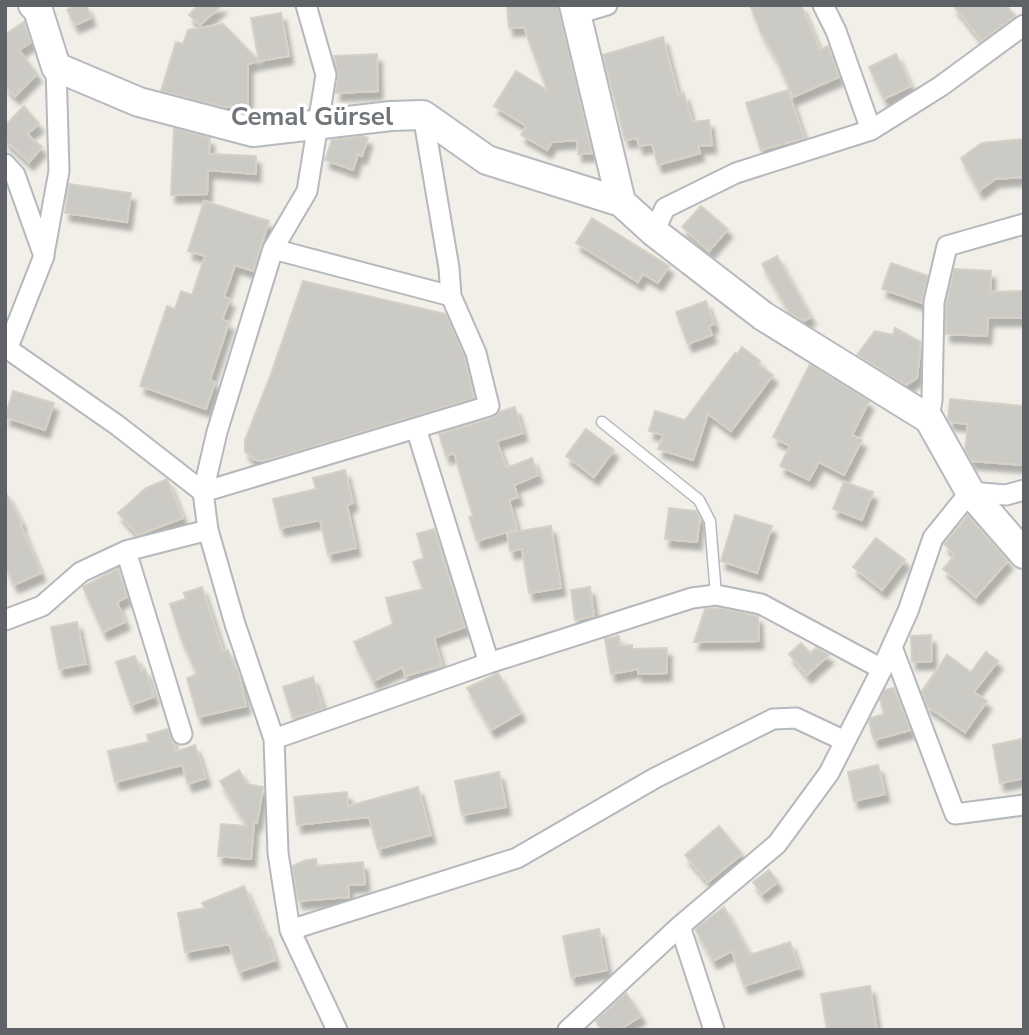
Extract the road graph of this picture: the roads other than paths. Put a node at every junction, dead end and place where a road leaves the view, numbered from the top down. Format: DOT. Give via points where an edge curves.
graph roads {
  1 [pos="306,5"];
  2 [pos="607,5"];
  3 [pos="823,5"];
  4 [pos="42,7"];
  5 [pos="576,9"];
  6 [pos="1024,24"];
  7 [pos="56,67"];
  8 [pos="423,115"];
  9 [pos="319,125"];
  10 [pos="871,130"];
  11 [pos="5,164"];
  12 [pos="621,202"];
  13 [pos="1024,223"];
  14 [pos="654,232"];
  15 [pos="273,249"];
  16 [pos="44,256"];
  17 [pos="451,296"];
  18 [pos="6,347"];
  19 [pos="929,419"];
  20 [pos="602,422"];
  21 [pos="416,428"];
  22 [pos="1024,490"];
  23 [pos="203,492"];
  24 [pos="970,492"];
  25 [pos="208,530"];
  26 [pos="126,551"];
  27 [pos="1024,554"];
  28 [pos="716,595"];
  29 [pos="5,620"];
  30 [pos="892,647"];
  31 [pos="489,663"];
  32 [pos="882,669"];
  33 [pos="182,734"];
  34 [pos="274,739"];
  35 [pos="845,741"];
  36 [pos="1024,805"];
  37 [pos="680,926"];
  38 [pos="290,930"];
  39 [pos="337,1030"];
  40 [pos="568,1030"];
  41 [pos="714,1030"];
  1 -- 9 [label="street" via="326,75"];
  2 -- 5 [label="street"];
  3 -- 10 [label="street"];
  4 -- 7 [label="street"];
  5 -- 12 [label="street"];
  6 -- 10 [label="street" via="941,86"];
  7 -- 9 [label="street" via="139,102 253,132"];
  7 -- 16 [label="street" via="59,171"];
  8 -- 9 [label="street"];
  8 -- 12 [label="street" via="487,160"];
  8 -- 17 [label="street"];
  9 -- 15 [label="street" via="307,191"];
  10 -- 14 [label="street" via="736,173 665,208"];
  11 -- 16 [label="street" via="15,175"];
  12 -- 14 [label="street"];
  13 -- 19 [label="street" via="947,246 934,302"];
  14 -- 19 [label="street" via="763,316"];
  15 -- 17 [label="street"];
  15 -- 23 [label="street"];
  16 -- 18 [label="street"];
  17 -- 21 [label="street" via="476,353 489,406"];
  18 -- 23 [label="street"];
  19 -- 24 [label="street"];
  20 -- 28 [label="lane" via="706,510"];
  21 -- 23 [label="street"];
  21 -- 31 [label="street"];
  22 -- 24 [label="street" via="1006,495"];
  23 -- 25 [label="street"];
  24 -- 27 [label="street"];
  24 -- 30 [label="street" via="933,538"];
  25 -- 26 [label="street"];
  25 -- 34 [label="street"];
  26 -- 29 [label="street" via="81,572 42,606"];
  26 -- 33 [label="street"];
  28 -- 31 [label="street" via="692,598"];
  28 -- 32 [label="street" via="761,604"];
  30 -- 32 [label="street"];
  30 -- 36 [label="street" via="955,814"];
  31 -- 34 [label="street"];
  32 -- 35 [label="street"];
  34 -- 38 [label="street" via="278,853"];
  35 -- 37 [label="street" via="829,773 777,844"];
  35 -- 38 [label="street" via="796,718 773,719 655,778 517,858"];
  37 -- 40 [label="street"];
  37 -- 41 [label="street"];
  38 -- 39 [label="street"];
}
